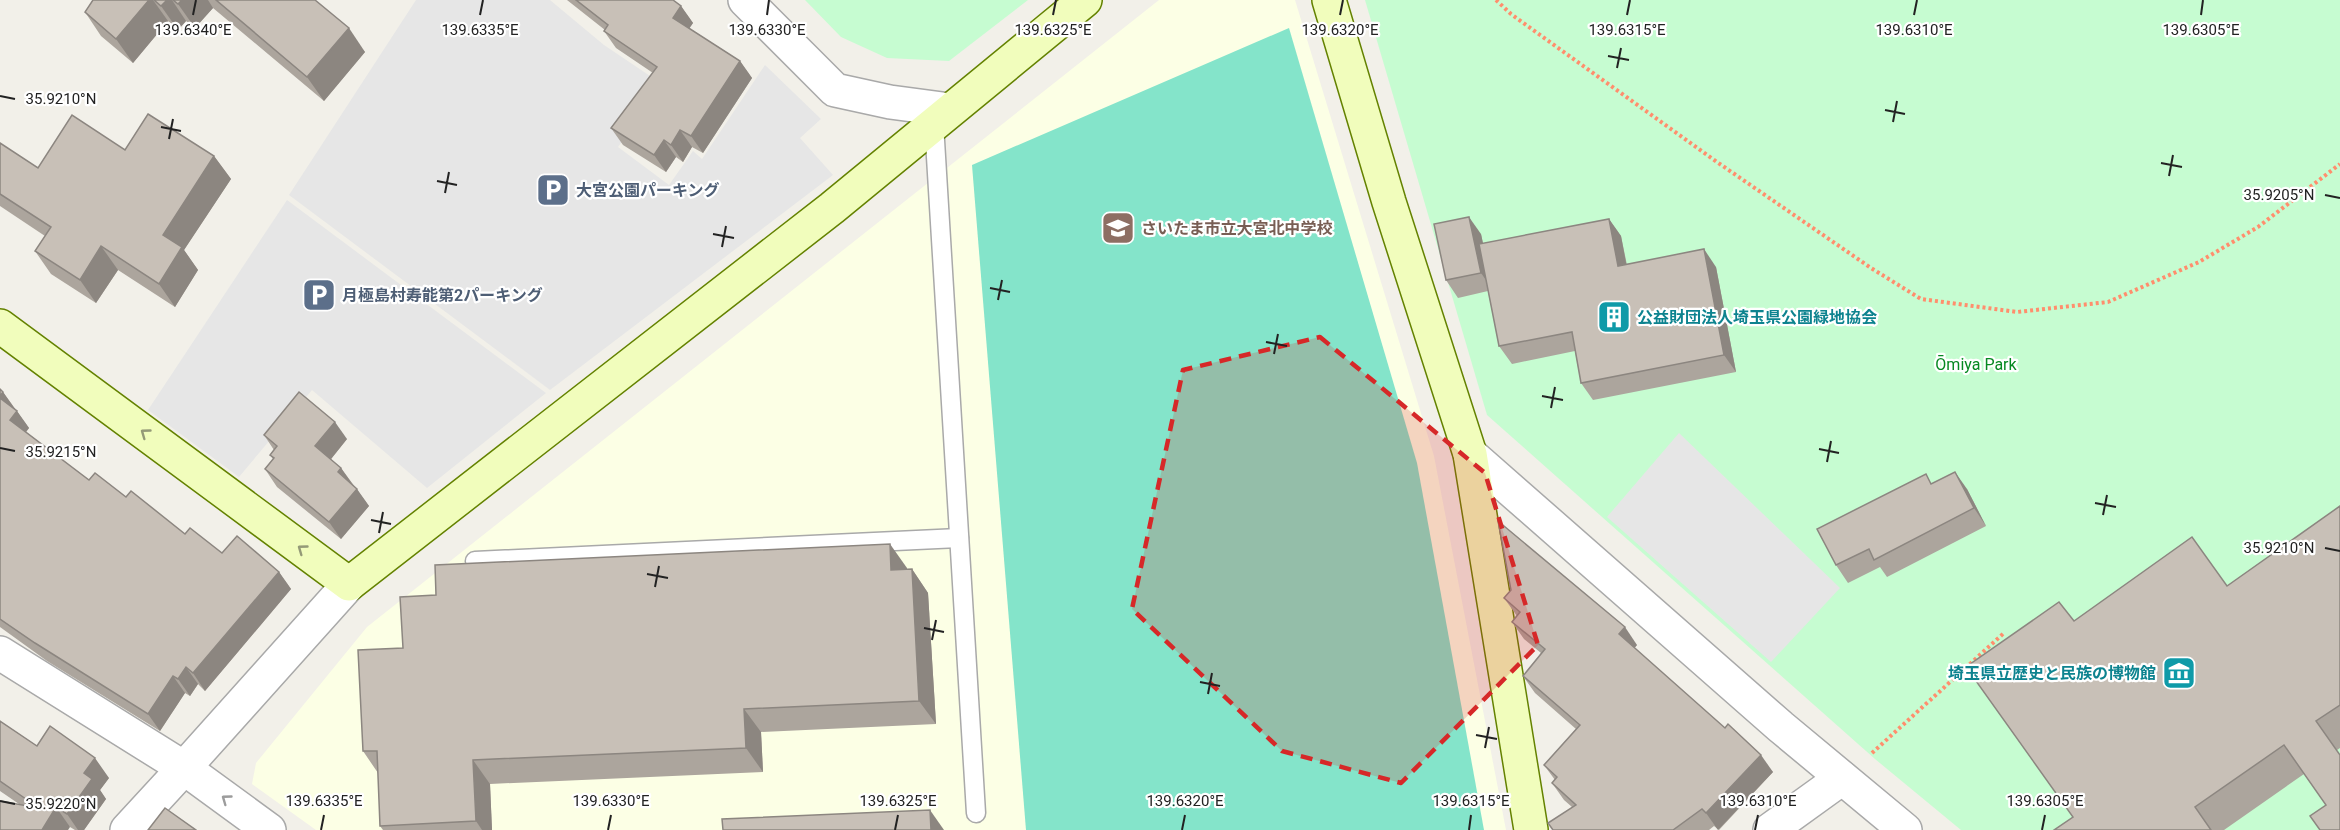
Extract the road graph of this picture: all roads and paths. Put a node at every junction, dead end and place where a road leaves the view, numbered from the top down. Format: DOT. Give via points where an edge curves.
graph roads {
  1 [pos="745,0"];
  2 [pos="1085,0"];
  3 [pos="1329,0"];
  4 [pos="1496,0"];
  5 [pos="942,117"];
  6 [pos="2340,164"];
  7 [pos="0,326"];
  8 [pos="1470,454"];
  9 [pos="959,538"];
  10 [pos="475,561"];
  11 [pos="349,584"];
  12 [pos="2005,632"];
  13 [pos="0,653"];
  14 [pos="184,768"];
  15 [pos="1853,769"];
  16 [pos="976,813"];
  17 [pos="127,830"];
  18 [pos="269,830"];
  19 [pos="1531,830"];
  20 [pos="1770,830"];
  21 [pos="1905,830"];
  1 -- 5 [label="street" via="835,90"];
  2 -- 5 [label="street"];
  3 -- 8 [label="street"];
  4 -- 6 [label="path" via="1717,162 1921,299 2017,312 2108,302 2199,262 2258,227"];
  5 -- 9 [label="lane"];
  5 -- 11 [label="street" via="832,208"];
  11 -- 7 [label="street, one-way"];
  8 -- 15 [label="street"];
  8 -- 19 [label="street"];
  9 -- 10 [label="lane"];
  9 -- 16 [label="lane"];
  11 -- 14 [label="street"];
  12 -- 15 [label="path"];
  13 -- 14 [label="street"];
  14 -- 17 [label="street"];
  18 -- 14 [label="street, one-way"];
  15 -- 20 [label="street"];
  15 -- 21 [label="street"];
}
